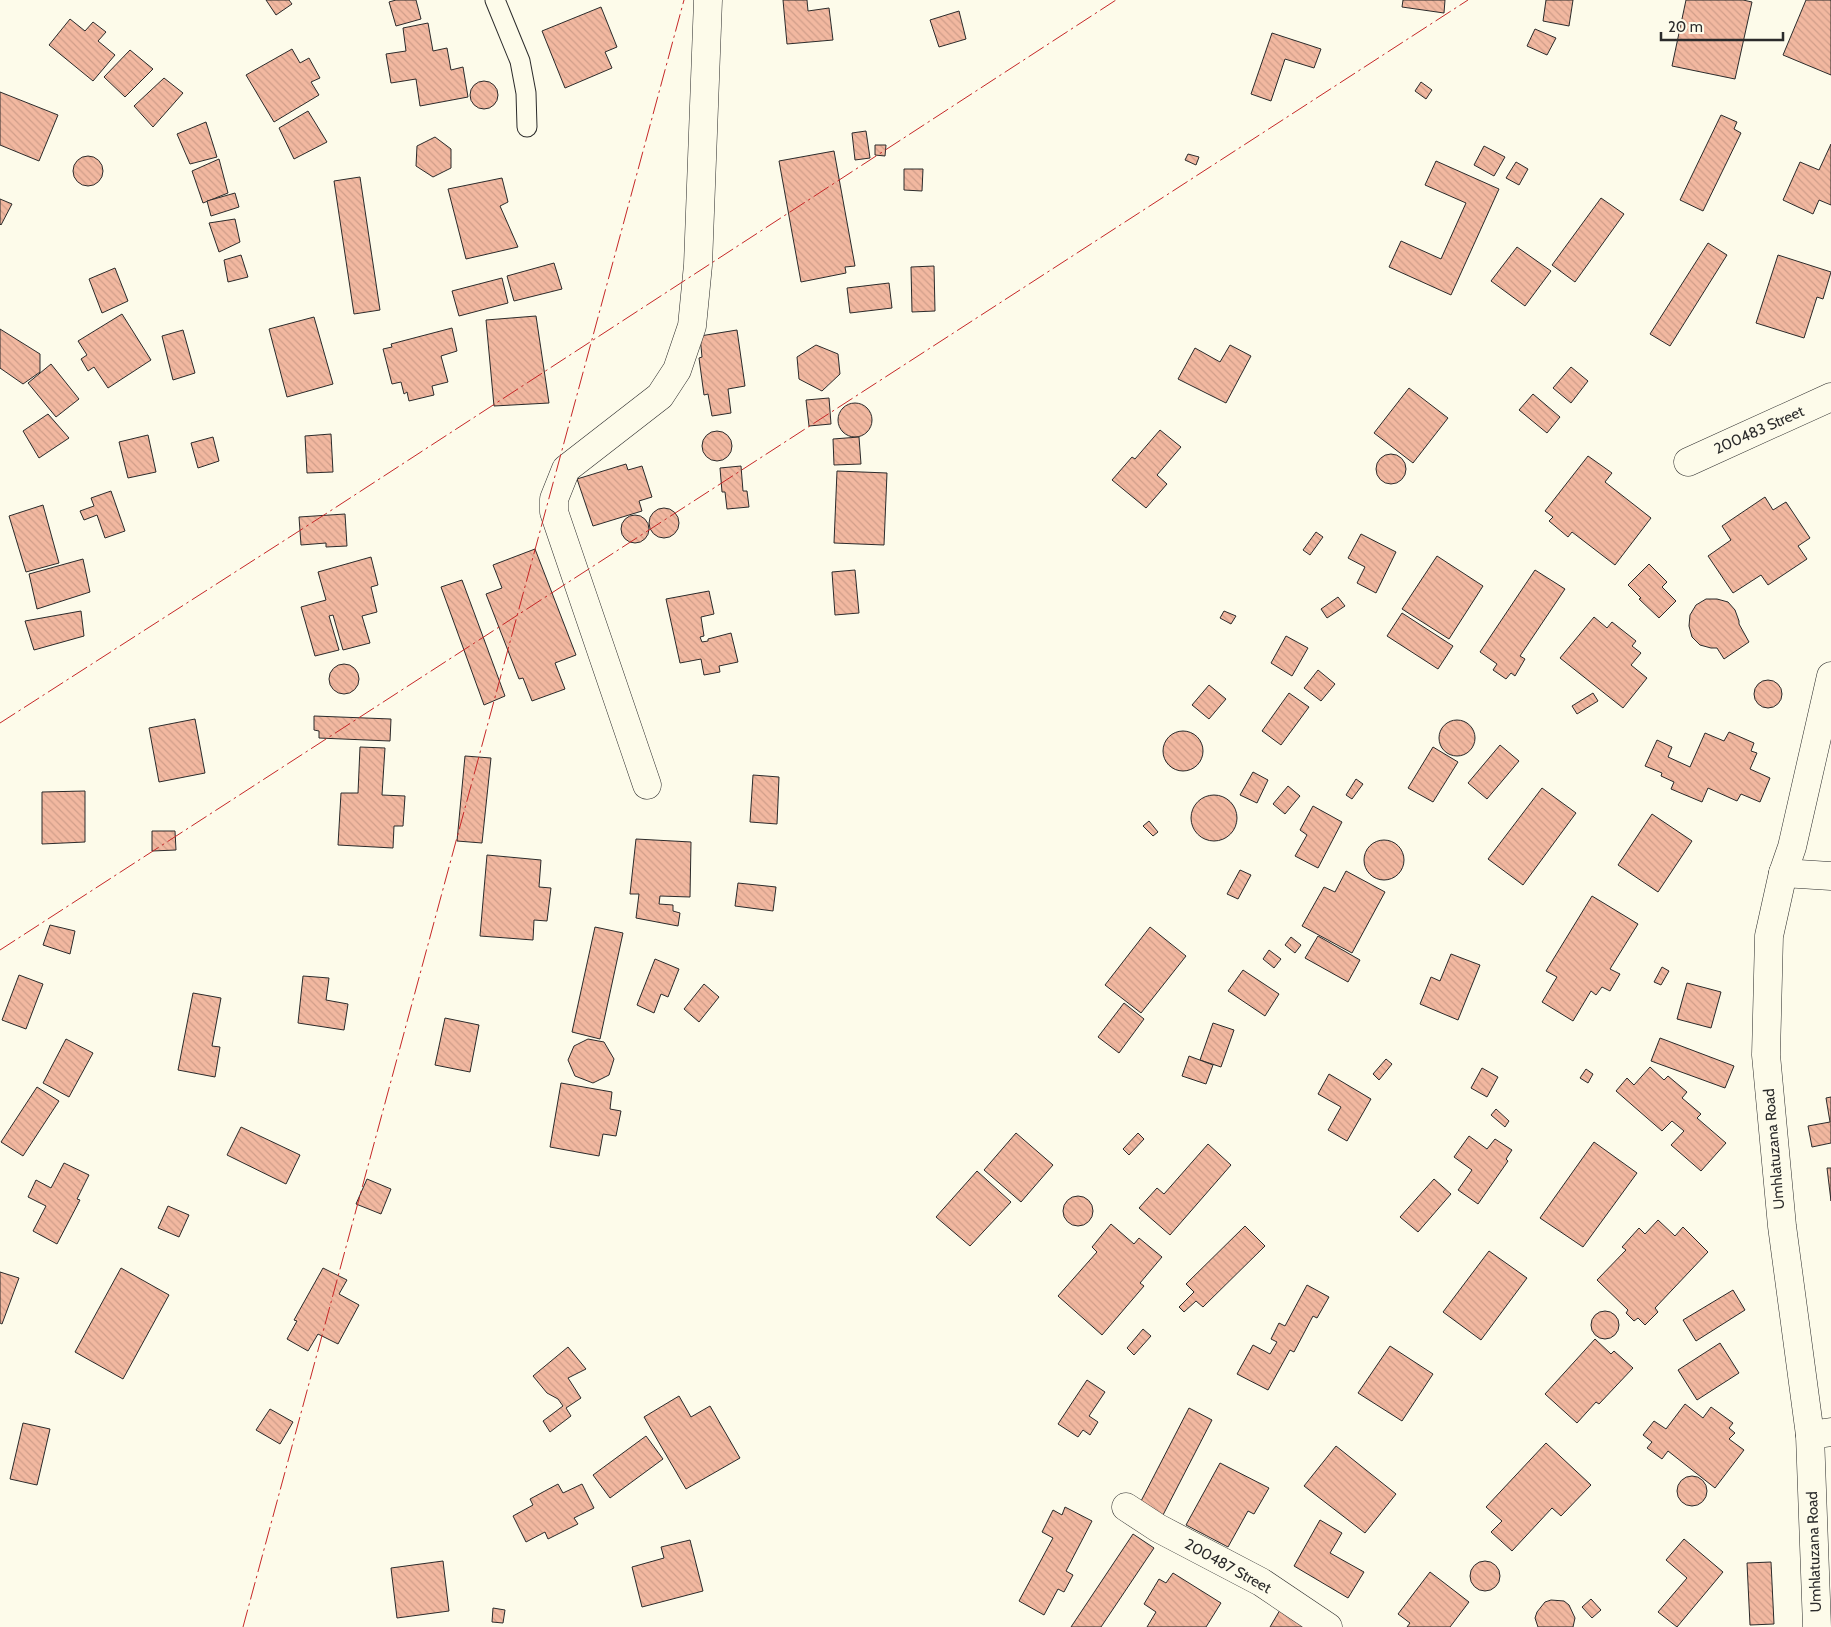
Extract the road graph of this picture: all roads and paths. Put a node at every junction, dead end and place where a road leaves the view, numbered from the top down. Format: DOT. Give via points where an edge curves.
graph roads {
  1 [pos="496,0"];
  2 [pos="708,0"];
  3 [pos="527,127"];
  4 [pos="1831,397"];
  5 [pos="1688,462"];
  6 [pos="1831,676"];
  7 [pos="647,785"];
  8 [pos="1783,873"];
  9 [pos="1831,876"];
  10 [pos="1820,1434"];
  11 [pos="1126,1507"];
  12 [pos="1328,1627"];
  13 [pos="1817,1627"];
  1 -- 3 [label="lane" via="520,61"];
  2 -- 7 [label="street" via="698,265 692,326 677,370 660,396 566,469 554,499 554,512"];
  4 -- 5 [label="street, 200483 Street"];
  6 -- 8 [label="street, Umhlatuzana Road" via="1792,847"];
  8 -- 9 [label="street"];
  8 -- 10 [label="street, Umhlatuzana Road" via="1769,936 1766,1055 1782,1226"];
  10 -- 13 [label="street, Umhlatuzana Road"];
  11 -- 12 [label="street, 200487 Street" via="1158,1528 1261,1582"];
}
